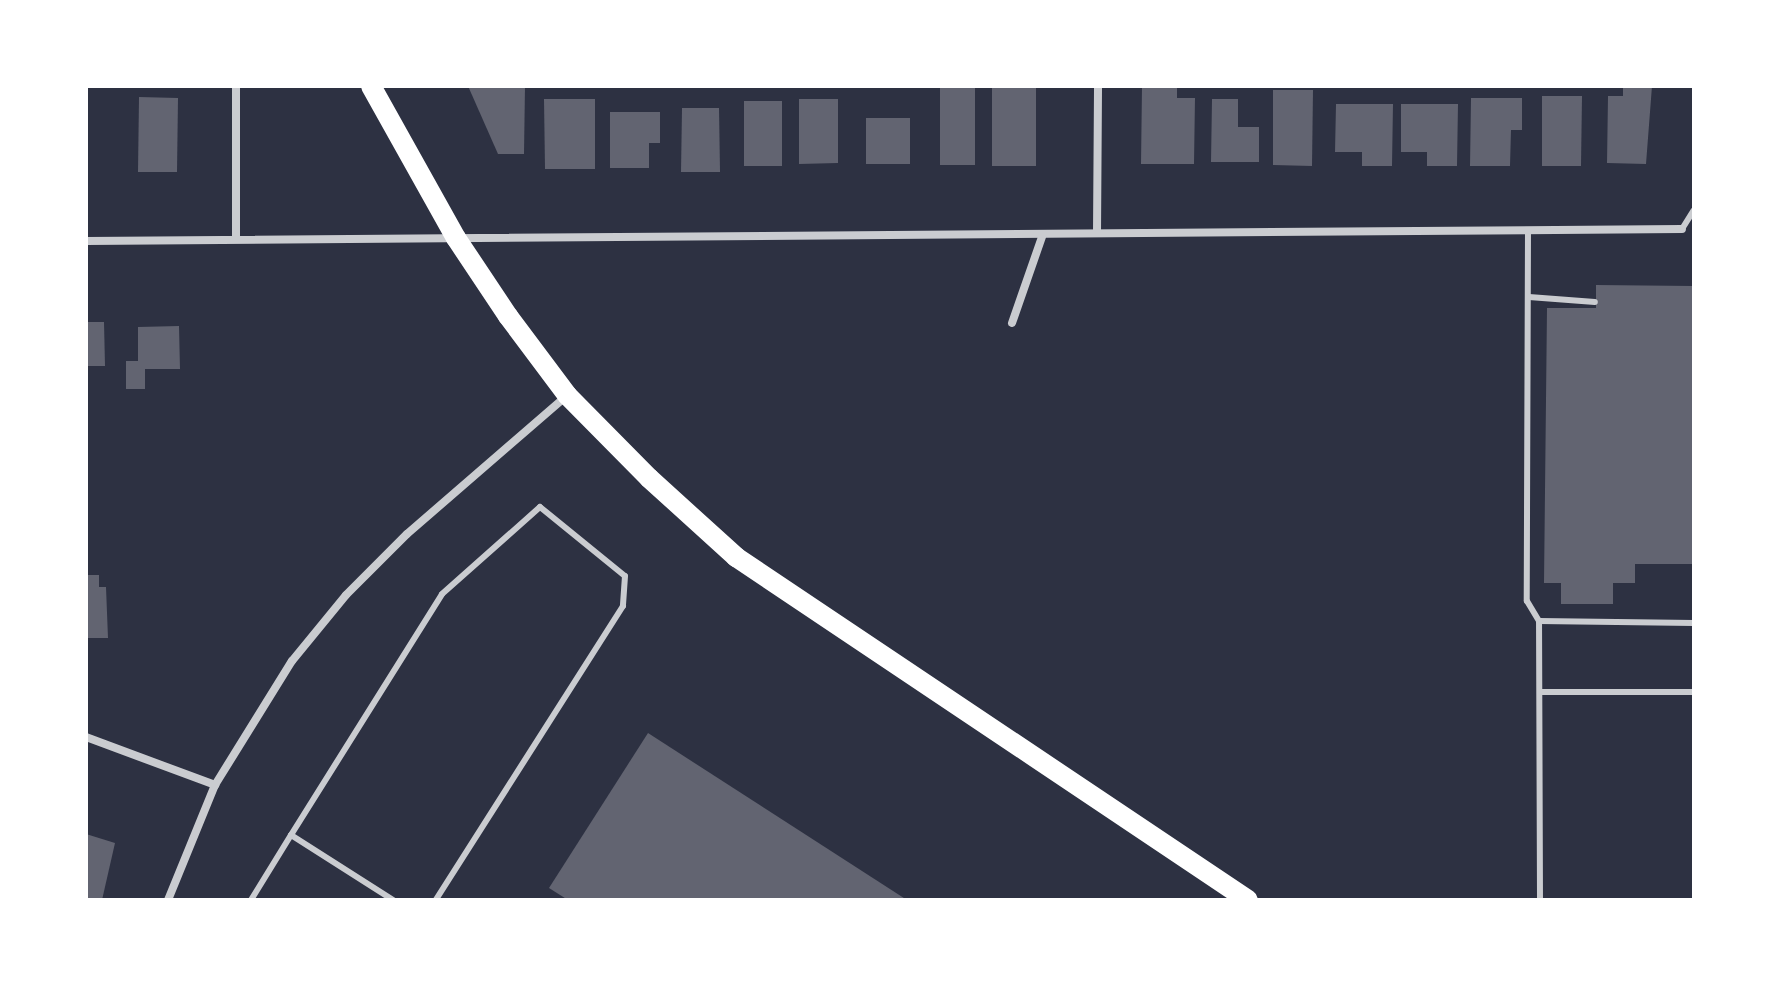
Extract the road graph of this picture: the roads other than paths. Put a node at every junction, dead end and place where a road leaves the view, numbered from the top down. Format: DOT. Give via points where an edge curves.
graph roads {
  1 [pos="236,86"];
  2 [pos="371,86"];
  3 [pos="1098,86"];
  4 [pos="1694,210"];
  5 [pos="1682,229"];
  6 [pos="1528,231"];
  7 [pos="1097,233"];
  8 [pos="1043,234"];
  9 [pos="456,238"];
  10 [pos="236,239"];
  11 [pos="86,241"];
  12 [pos="1529,297"];
  13 [pos="1595,302"];
  14 [pos="1012,323"];
  15 [pos="567,395"];
  16 [pos="1539,621"];
  17 [pos="1694,623"];
  18 [pos="1540,692"];
  19 [pos="1694,692"];
  20 [pos="86,737"];
  21 [pos="215,785"];
  22 [pos="291,835"];
  23 [pos="168,900"];
  24 [pos="251,900"];
  25 [pos="393,900"];
  26 [pos="436,900"];
  27 [pos="1248,900"];
  28 [pos="1540,900"];
  1 -- 10 [label="street"];
  2 -- 9 [label="main road"];
  3 -- 7 [label="street"];
  4 -- 5 [label="lane"];
  5 -- 6 [label="street"];
  6 -- 7 [label="street"];
  6 -- 12 [label="lane"];
  7 -- 8 [label="street"];
  8 -- 9 [label="street"];
  8 -- 14 [label="street"];
  9 -- 10 [label="street"];
  9 -- 15 [label="main road"];
  10 -- 11 [label="street"];
  12 -- 13 [label="lane"];
  12 -- 16 [label="lane" via="1527,601"];
  15 -- 21 [label="street" via="407,534 346,595 292,661"];
  15 -- 27 [label="main road" via="736,557"];
  16 -- 17 [label="lane"];
  16 -- 18 [label="lane"];
  18 -- 19 [label="lane"];
  18 -- 28 [label="lane"];
  20 -- 21 [label="street"];
  21 -- 23 [label="street"];
  22 -- 24 [label="lane"];
  22 -- 25 [label="lane"];
  22 -- 26 [label="lane" via="442,594 540,507 625,576 623,606"];
}
